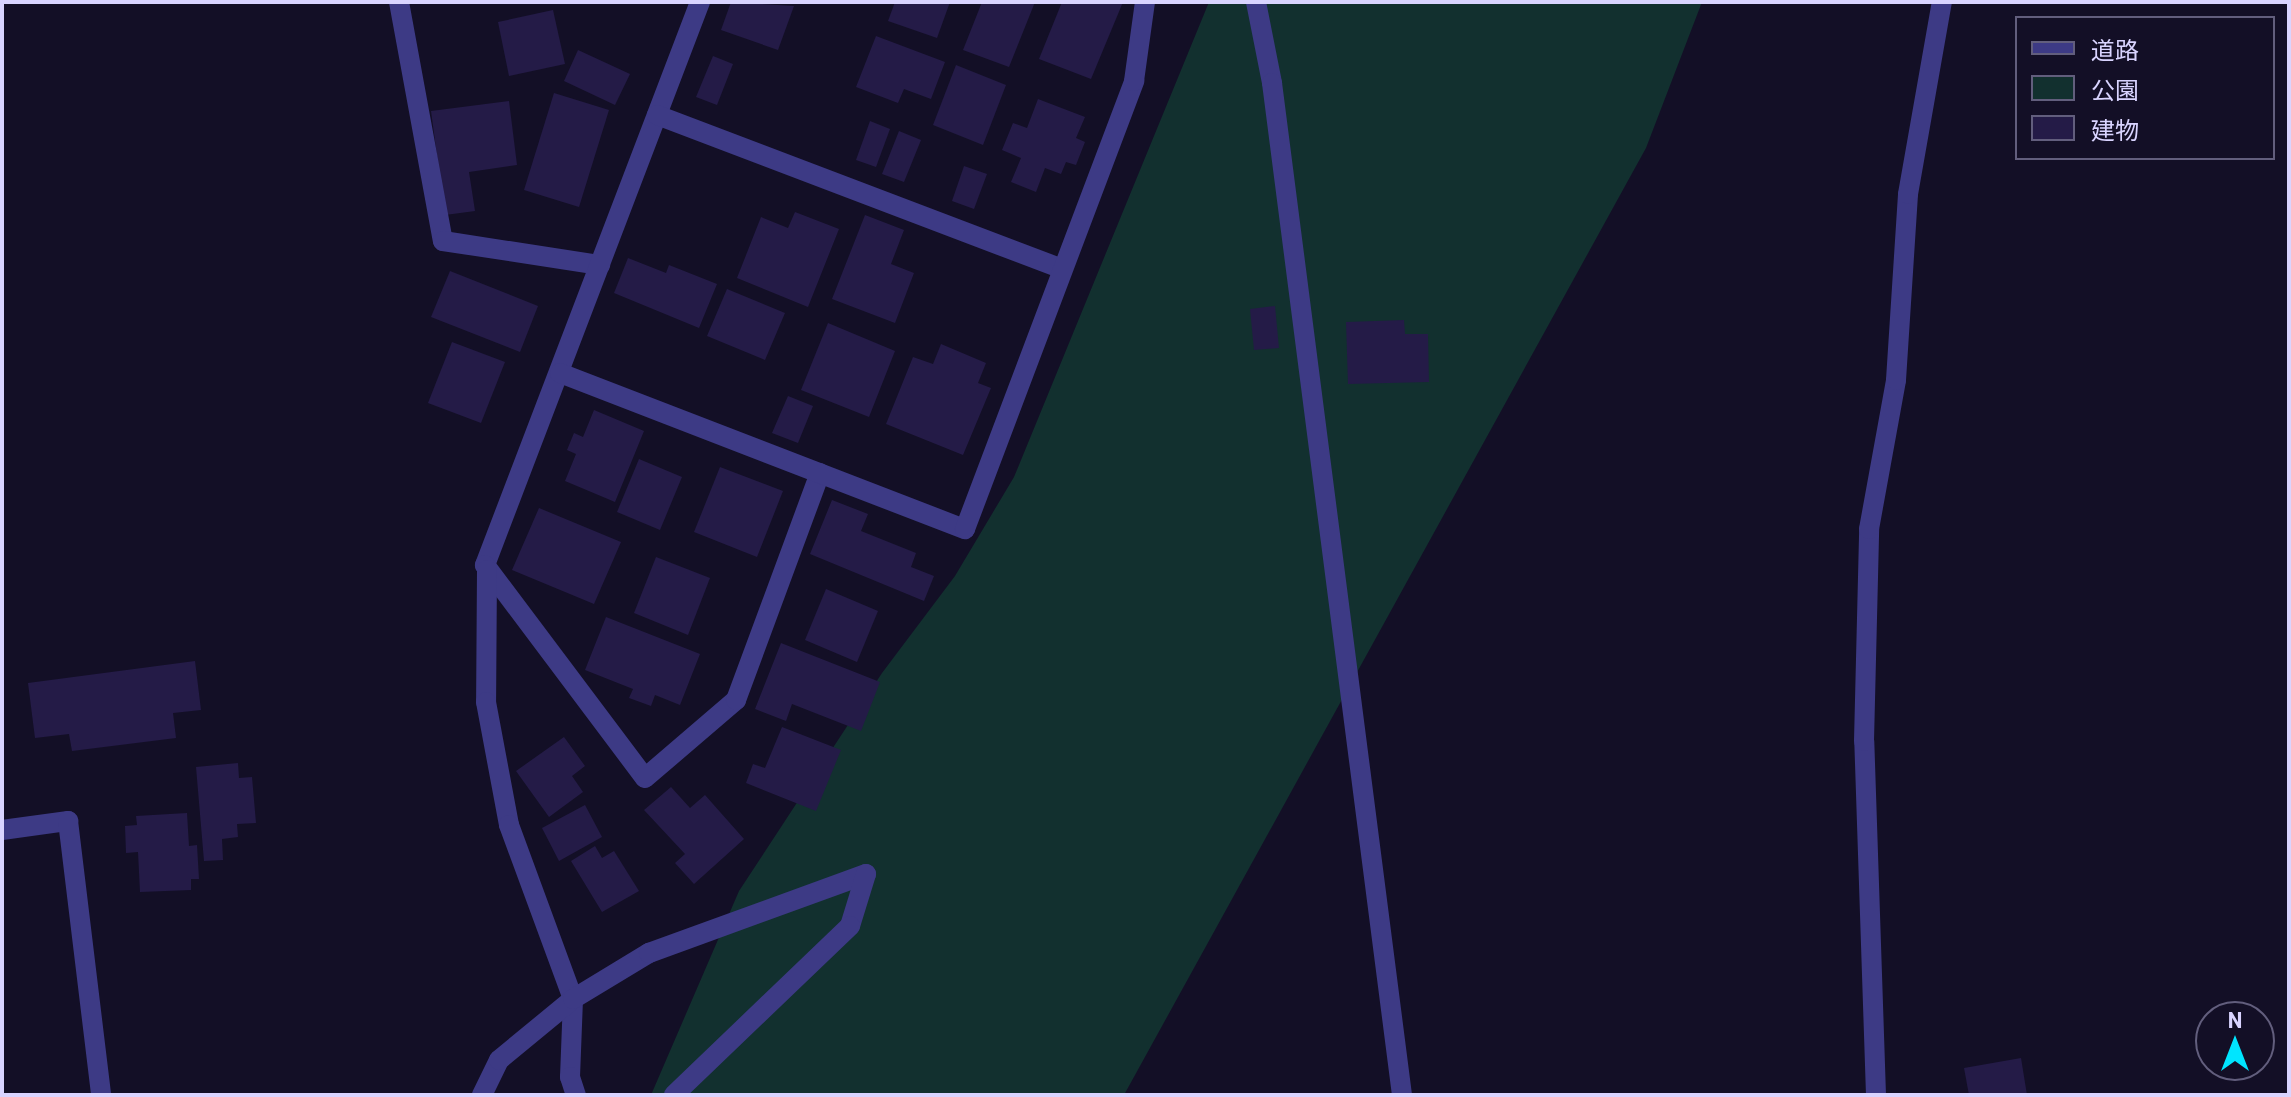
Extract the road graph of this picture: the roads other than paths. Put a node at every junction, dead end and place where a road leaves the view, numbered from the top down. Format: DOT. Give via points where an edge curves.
graph roads {
  1 [pos="399,2"];
  2 [pos="700,2"];
  3 [pos="1145,2"];
  4 [pos="1256,2"];
  5 [pos="1942,2"];
  6 [pos="657,115"];
  7 [pos="600,265"];
  8 [pos="1062,269"];
  9 [pos="560,373"];
  10 [pos="820,473"];
  11 [pos="487,570"];
  12 [pos="2,830"];
  13 [pos="573,999"];
  14 [pos="101,1095"];
  15 [pos="482,1095"];
  16 [pos="576,1095"];
  17 [pos="674,1095"];
  18 [pos="1402,1095"];
  19 [pos="1876,1095"];
  1 -- 7 [label="street" via="443,241"];
  2 -- 6 [label="street"];
  3 -- 8 [label="street" via="1134,81"];
  4 -- 18 [label="street" via="1272,83"];
  5 -- 19 [label="street" via="1908,194 1896,380 1869,529 1864,741"];
  6 -- 7 [label="street"];
  6 -- 8 [label="street"];
  7 -- 9 [label="street"];
  8 -- 10 [label="street" via="965,529"];
  9 -- 10 [label="street"];
  9 -- 11 [label="street"];
  10 -- 11 [label="street" via="736,700 645,778"];
  11 -- 13 [label="street" via="486,702 509,825"];
  12 -- 14 [label="street" via="68,821"];
  13 -- 15 [label="street" via="499,1060"];
  13 -- 16 [label="street" via="570,1077"];
  13 -- 17 [label="street" via="649,953 866,874 850,926"];
}
